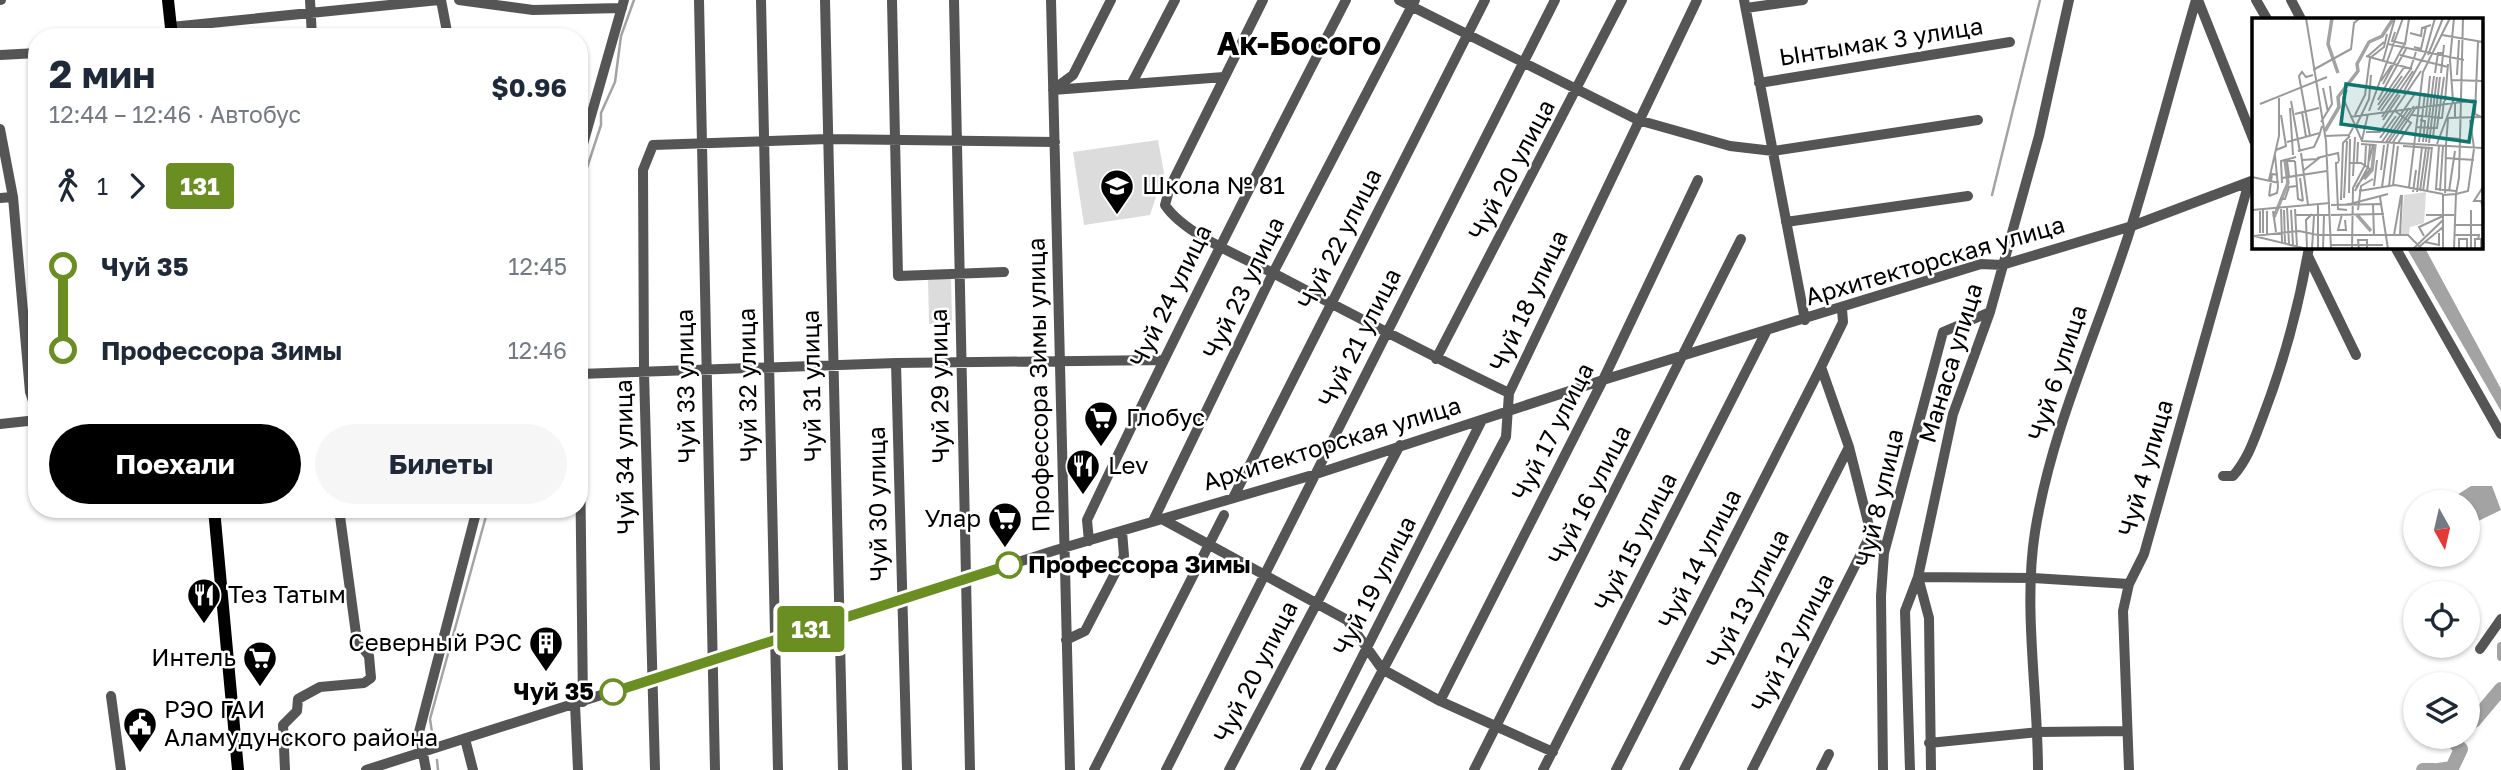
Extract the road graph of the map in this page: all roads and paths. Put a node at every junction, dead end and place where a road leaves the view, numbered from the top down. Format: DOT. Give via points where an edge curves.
graph roads {
  1 [pos="168,0"];
  2 [pos="310,0"];
  3 [pos="440,0"];
  4 [pos="460,0"];
  5 [pos="699,0"];
  6 [pos="761,0"];
  7 [pos="825,0"];
  8 [pos="892,0"];
  9 [pos="954,0"];
  10 [pos="1051,0"];
  11 [pos="1111,0"];
  12 [pos="1175,0"];
  13 [pos="1263,0"];
  14 [pos="1346,0"];
  15 [pos="1399,0"];
  16 [pos="1485,0"];
  17 [pos="1555,0"];
  18 [pos="1622,0"];
  19 [pos="1697,0"];
  20 [pos="1803,0"];
  21 [pos="2069,0"];
  22 [pos="2197,0"];
  23 [pos="2256,0"];
  24 [pos="2291,0"];
  25 [pos="1413,3"];
  26 [pos="623,4"];
  27 [pos="1745,4"];
  28 [pos="311,12"];
  29 [pos="2266,18"];
  30 [pos="2300,18"];
  31 [pos="171,28"];
  32 [pos="199,28"];
  33 [pos="312,28"];
  34 [pos="446,28"];
  35 [pos="1468,35"];
  36 [pos="2010,42"];
  37 [pos="28,53"];
  38 [pos="0,55"];
  39 [pos="1523,63"];
  40 [pos="1224,77"];
  41 [pos="1132,83"];
  42 [pos="1759,83"];
  43 [pos="1053,90"];
  44 [pos="1577,90"];
  45 [pos="1638,120"];
  46 [pos="1978,120"];
  47 [pos="588,126"];
  48 [pos="0,129"];
  49 [pos="2252,136"];
  50 [pos="828,139"];
  51 [pos="895,140"];
  52 [pos="957,141"];
  53 [pos="1055,142"];
  54 [pos="764,143"];
  55 [pos="701,145"];
  56 [pos="1773,151"];
  57 [pos="1698,180"];
  58 [pos="2252,181"];
  59 [pos="1968,196"];
  60 [pos="13,197"];
  61 [pos="0,198"];
  62 [pos="1786,222"];
  63 [pos="2132,226"];
  64 [pos="1741,239"];
  65 [pos="1219,245"];
  66 [pos="2396,248"];
  67 [pos="2308,251"];
  68 [pos="2003,265"];
  69 [pos="1004,272"];
  70 [pos="1273,273"];
  71 [pos="959,274"];
  72 [pos="1331,304"];
  73 [pos="1842,309"];
  74 [pos="1990,312"];
  75 [pos="1805,320"];
  76 [pos="1386,332"];
  77 [pos="1766,332"];
  78 [pos="2356,355"];
  79 [pos="1684,356"];
  80 [pos="1436,359"];
  81 [pos="1162,360"];
  82 [pos="1058,361"];
  83 [pos="959,362"];
  84 [pos="896,363"];
  85 [pos="832,366"];
  86 [pos="1821,367"];
  87 [pos="28,369"];
  88 [pos="769,370"];
  89 [pos="707,371"];
  90 [pos="644,372"];
  91 [pos="588,374"];
  92 [pos="1604,380"];
  93 [pos="1509,393"];
  94 [pos="1507,412"];
  95 [pos="1482,419"];
  96 [pos="28,421"];
  97 [pos="0,424"];
  98 [pos="2501,434"];
  99 [pos="1400,446"];
  100 [pos="1849,447"];
  101 [pos="1316,474"];
  102 [pos="2222,476"];
  103 [pos="1233,498"];
  104 [pos="1224,515"];
  105 [pos="215,518"];
  106 [pos="340,518"];
  107 [pos="475,518"];
  108 [pos="579,518"];
  109 [pos="1158,520"];
  110 [pos="1122,531"];
  111 [pos="1871,534"];
  112 [pos="1089,541"];
  113 [pos="1208,546"];
  114 [pos="1064,548"];
  115 [pos="1884,553"];
  116 [pos="1264,576"];
  117 [pos="1918,577"];
  118 [pos="2033,578"];
  119 [pos="965,579"];
  120 [pos="2129,584"];
  121 [pos="900,600"];
  122 [pos="1315,603"];
  123 [pos="2501,619"];
  124 [pos="839,621"];
  125 [pos="1066,639"];
  126 [pos="775,640"];
  127 [pos="2480,649"];
  128 [pos="1366,650"];
  129 [pos="713,661"];
  130 [pos="1382,669"];
  131 [pos="653,680"];
  132 [pos="111,696"];
  133 [pos="1440,701"];
  134 [pos="579,703"];
  135 [pos="1497,725"];
  136 [pos="2127,731"];
  137 [pos="2038,732"];
  138 [pos="466,739"];
  139 [pos="1929,743"];
  140 [pos="1553,752"];
  141 [pos="423,753"];
  142 [pos="1829,754"];
  143 [pos="1072,768"];
  144 [pos="121,770"];
  145 [pos="239,770"];
  146 [pos="285,770"];
  147 [pos="366,770"];
  148 [pos="426,770"];
  149 [pos="474,770"];
  150 [pos="578,770"];
  151 [pos="655,770"];
  152 [pos="715,770"];
  153 [pos="778,770"];
  154 [pos="843,770"];
  155 [pos="907,770"];
  156 [pos="970,770"];
  157 [pos="1094,770"];
  158 [pos="1166,770"];
  159 [pos="1229,770"];
  160 [pos="1304,770"];
  161 [pos="1330,770"];
  162 [pos="1474,770"];
  163 [pos="1543,770"];
  164 [pos="1616,770"];
  165 [pos="1684,770"];
  166 [pos="1752,770"];
  167 [pos="1821,770"];
  168 [pos="1883,770"];
  169 [pos="1910,770"];
  170 [pos="1931,770"];
  171 [pos="2038,770"];
  172 [pos="2129,770"];
  1 -- 31 [label="main road"];
  2 -- 28 [label="street"];
  3 -- 28 [label="street"];
  3 -- 34 [label="street"];
  4 -- 26 [label="street" via="533,10"];
  5 -- 55 [label="street, Чуй 33 улица"];
  6 -- 54 [label="street, Чуй 32 улица"];
  7 -- 50 [label="street, Чуй 31 улица"];
  8 -- 51 [label="street"];
  9 -- 52 [label="street, Чуй 29 улица"];
  10 -- 43 [label="street, Профессора Зимы улица"];
  11 -- 43 [label="street" via="1073,75"];
  12 -- 41 [label="street"];
  13 -- 40 [label="street"];
  14 -- 65 [label="street, Чуй 24 улица"];
  15 -- 25 [label="street"];
  16 -- 35 [label="street, Чуй 22 улица"];
  17 -- 39 [label="street, Чуй 21 улица"];
  18 -- 44 [label="street, Чуй 20 улица"];
  19 -- 45 [label="street, Чуй 18 улица"];
  20 -- 27 [label="street"];
  21 -- 68 [label="street, Манаса улица" via="2039,136"];
  22 -- 49 [label="street"];
  22 -- 63 [label="street, Чуй 6 улица"];
  23 -- 29 [label="street"];
  24 -- 30 [label="street"];
  25 -- 35 [label="street"];
  25 -- 70 [label="street, Чуй 23 улица"];
  26 -- 47 [label="street"];
  27 -- 42 [label="street"];
  28 -- 32 [label="street"];
  28 -- 33 [label="street"];
  35 -- 39 [label="street"];
  35 -- 72 [label="street, Чуй 22 улица"];
  36 -- 42 [label="street, Ынтымак 3 улица"];
  37 -- 38 [label="street"];
  39 -- 44 [label="street"];
  39 -- 76 [label="street, Чуй 21 улица"];
  40 -- 41 [label="street"];
  40 -- 65 [label="street" via="1165,205 1172,216"];
  41 -- 43 [label="street"];
  42 -- 56 [label="street"];
  43 -- 53 [label="street, Профессора Зимы улица"];
  44 -- 45 [label="street"];
  44 -- 80 [label="street, Чуй 20 улица"];
  45 -- 56 [label="street" via="1704,140"];
  45 -- 93 [label="street, Чуй 18 улица"];
  46 -- 56 [label="street"];
  48 -- 60 [label="street"];
  50 -- 51 [label="street"];
  50 -- 54 [label="street"];
  50 -- 85 [label="street, Чуй 31 улица"];
  51 -- 52 [label="street"];
  51 -- 71 [label="street" via="898,276"];
  52 -- 53 [label="street"];
  52 -- 71 [label="street, Чуй 29 улица"];
  53 -- 82 [label="street, Профессора Зимы улица"];
  54 -- 55 [label="street"];
  54 -- 88 [label="street, Чуй 32 улица"];
  55 -- 89 [label="street, Чуй 33 улица"];
  55 -- 90 [label="street, Чуй 34 улица" via="653,145 643,170"];
  56 -- 62 [label="street"];
  57 -- 92 [label="street, Чуй 17 улица"];
  58 -- 63 [label="street, Архитекторская улица"];
  58 -- 120 [label="street, Чуй 4 улица" via="2144,554"];
  59 -- 62 [label="street"];
  60 -- 61 [label="street"];
  60 -- 87 [label="street"];
  62 -- 75 [label="street"];
  63 -- 68 [label="street, Архитекторская улица"];
  63 -- 118 [label="street, Чуй 6 улица" via="2082,359 2046,479 2034,535"];
  64 -- 79 [label="street, Чуй 16 улица"];
  65 -- 70 [label="street"];
  65 -- 81 [label="street, Чуй 24 улица"];
  66 -- 98 [label="street"];
  67 -- 78 [label="street"];
  67 -- 102 [label="street" via="2300,303 2281,372 2245,463 2233,476"];
  68 -- 73 [label="street, Архитекторская улица" via="1981,264"];
  68 -- 74 [label="street, Манаса улица"];
  69 -- 71 [label="street"];
  70 -- 72 [label="street"];
  70 -- 109 [label="street, Чуй 23 улица"];
  71 -- 83 [label="street, Чуй 29 улица"];
  72 -- 76 [label="street"];
  72 -- 103 [label="street, Чуй 22 улица"];
  73 -- 75 [label="street, Архитекторская улица"];
  73 -- 86 [label="street, Чуй 14 улица" via="1843,322"];
  74 -- 115 [label="street, Чуй 8 улица" via="1942,331"];
  74 -- 117 [label="street, Манаса улица" via="1953,414"];
  75 -- 77 [label="street, Архитекторская улица"];
  76 -- 80 [label="street"];
  76 -- 101 [label="street, Чуй 21 улица"];
  77 -- 79 [label="street, Архитекторская улица"];
  77 -- 140 [label="street, Чуй 15 улица"];
  79 -- 92 [label="street, Архитекторская улица"];
  79 -- 135 [label="street, Чуй 16 улица"];
  80 -- 93 [label="street"];
  81 -- 82 [label="street"];
  81 -- 112 [label="street, Чуй 24 улица" via="1087,520"];
  82 -- 83 [label="street"];
  82 -- 114 [label="street, Профессора Зимы улица"];
  83 -- 84 [label="street"];
  83 -- 119 [label="street, Чуй 29 улица"];
  84 -- 85 [label="street"];
  84 -- 121 [label="street, Чуй 30 улица"];
  85 -- 88 [label="street"];
  85 -- 124 [label="street, Чуй 31 улица"];
  86 -- 100 [label="street"];
  86 -- 164 [label="street, Чуй 14 улица"];
  88 -- 89 [label="street"];
  88 -- 126 [label="street, Чуй 32 улица"];
  89 -- 90 [label="street"];
  89 -- 129 [label="street, Чуй 33 улица"];
  90 -- 91 [label="street"];
  90 -- 131 [label="street, Чуй 34 улица"];
  92 -- 94 [label="street, Архитекторская улица"];
  92 -- 133 [label="street, Чуй 17 улица"];
  93 -- 94 [label="street, Чуй 18 улица"];
  94 -- 95 [label="street, Архитекторская улица"];
  94 -- 130 [label="street, Чуй 18 улица" via="1506,437"];
  95 -- 99 [label="street, Архитекторская улица"];
  95 -- 128 [label="street, Чуй 19 улица"];
  96 -- 97 [label="street"];
  99 -- 101 [label="street, Архитекторская улица"];
  99 -- 122 [label="street, Чуй 20 улица"];
  100 -- 111 [label="street"];
  100 -- 165 [label="street, Чуй 13 улица"];
  101 -- 103 [label="street, Архитекторская улица"];
  101 -- 116 [label="street, Чуй 21 улица"];
  103 -- 109 [label="street, Архитекторская улица"];
  104 -- 113 [label="street"];
  105 -- 145 [label="main road"];
  106 -- 146 [label="street" via="357,641 369,656 371,678 364,683 320,687 298,699 297,711 283,725"];
  107 -- 141 [label="street" via="419,732"];
  108 -- 134 [label="street"];
  109 -- 110 [label="street, Архитекторская улица"];
  109 -- 113 [label="street"];
  110 -- 112 [label="street, Архитекторская улица"];
  110 -- 125 [label="street" via="1124,556 1085,631"];
  111 -- 115 [label="street"];
  111 -- 166 [label="street, Чуй 12 улица"];
  112 -- 114 [label="street, Архитекторская улица"];
  113 -- 116 [label="street"];
  113 -- 157 [label="street"];
  114 -- 119 [label="street, Архитекторская улица"];
  114 -- 125 [label="street, Профессора Зимы улица"];
  115 -- 168 [label="street, Чуй 8 улица"];
  116 -- 122 [label="street"];
  116 -- 158 [label="street, Чуй 21 улица"];
  117 -- 118 [label="street"];
  117 -- 139 [label="street, Манаса улица" via="1929,618"];
  117 -- 169 [label="street, Манаса улица" via="1905,611"];
  118 -- 120 [label="street"];
  118 -- 137 [label="street, Чуй 6 улица" via="2032,658"];
  119 -- 121 [label="street, Архитекторская улица"];
  119 -- 156 [label="street, Чуй 29 улица"];
  120 -- 136 [label="street, Чуй 4 улица" via="2123,611"];
  121 -- 124 [label="street, Архитекторская улица"];
  121 -- 155 [label="street, Чуй 30 улица"];
  122 -- 128 [label="street" via="1346,620"];
  122 -- 159 [label="street, Чуй 20 улица"];
  123 -- 127 [label="street"];
  124 -- 126 [label="street, Архитекторская улица"];
  124 -- 154 [label="street, Чуй 31 улица"];
  125 -- 143 [label="street, Профессора Зимы улица"];
  126 -- 129 [label="street, Архитекторская улица"];
  126 -- 153 [label="street, Чуй 32 улица"];
  128 -- 130 [label="street"];
  128 -- 160 [label="street, Чуй 19 улица"];
  129 -- 131 [label="street, Архитекторская улица"];
  129 -- 152 [label="street, Чуй 33 улица"];
  130 -- 133 [label="street"];
  130 -- 161 [label="street, Чуй 18 улица"];
  131 -- 134 [label="street, Архитекторская улица"];
  131 -- 151 [label="street, Чуй 34 улица"];
  132 -- 144 [label="street"];
  133 -- 135 [label="street"];
  134 -- 138 [label="street, Архитекторская улица"];
  134 -- 150 [label="street"];
  135 -- 140 [label="street"];
  135 -- 162 [label="street, Чуй 16 улица"];
  136 -- 137 [label="street"];
  136 -- 172 [label="street, Чуй 4 улица"];
  137 -- 139 [label="street"];
  137 -- 171 [label="street, Чуй 6 улица"];
  138 -- 141 [label="street, Архитекторская улица"];
  138 -- 149 [label="street"];
  139 -- 170 [label="street, Манаса улица"];
  140 -- 163 [label="street, Чуй 15 улица"];
  141 -- 147 [label="street, Архитекторская улица"];
  141 -- 148 [label="street"];
  142 -- 167 [label="street"];
}
